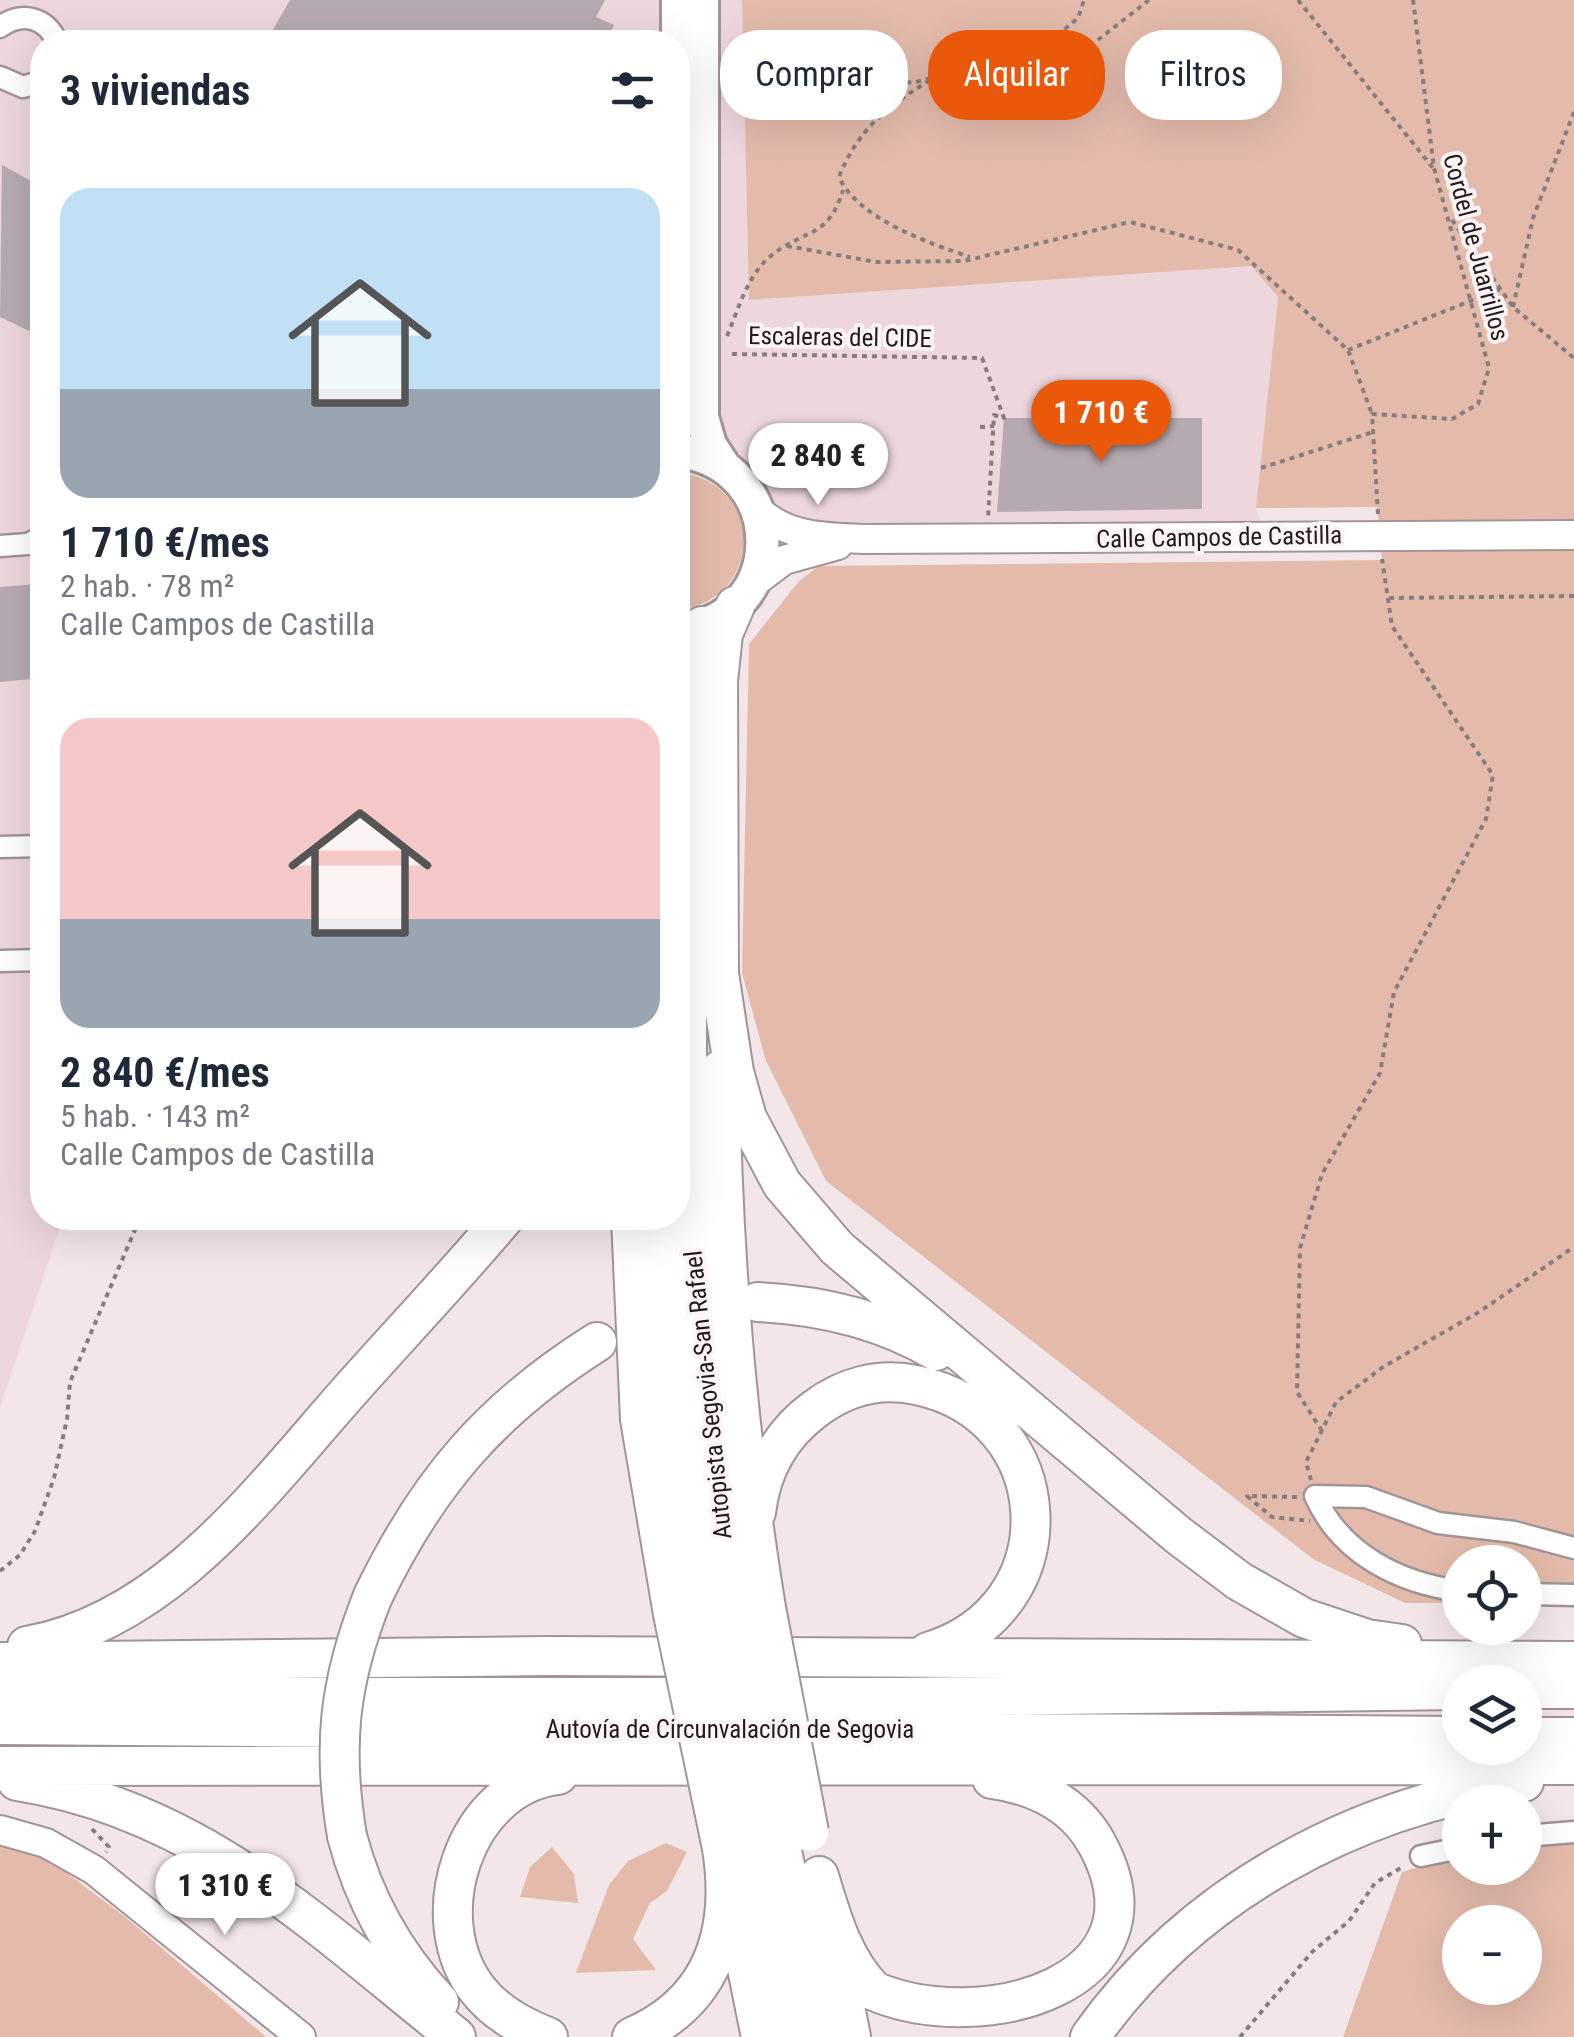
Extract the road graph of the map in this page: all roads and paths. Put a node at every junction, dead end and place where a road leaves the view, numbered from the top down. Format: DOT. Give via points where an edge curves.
graph roads {
  1 [pos="678,0"];
  2 [pos="702,0"];
  3 [pos="1084,0"];
  4 [pos="1149,0"];
  5 [pos="1298,0"];
  6 [pos="1413,0"];
  7 [pos="0,27"];
  8 [pos="49,30"];
  9 [pos="678,30"];
  10 [pos="1064,30"];
  11 [pos="1105,34"];
  12 [pos="0,77"];
  13 [pos="928,81"];
  14 [pos="30,85"];
  15 [pos="1574,112"];
  16 [pos="1434,168"];
  17 [pos="844,187"];
  18 [pos="1450,216"];
  19 [pos="787,246"];
  20 [pos="974,259"];
  21 [pos="1500,289"];
  22 [pos="1472,300"];
  23 [pos="1513,306"];
  24 [pos="726,339"];
  25 [pos="1348,350"];
  26 [pos="732,354"];
  27 [pos="1574,358"];
  28 [pos="1372,414"];
  29 [pos="994,426"];
  30 [pos="980,427"];
  31 [pos="1373,432"];
  32 [pos="690,454"];
  33 [pos="725,468"];
  34 [pos="1261,468"];
  35 [pos="757,509"];
  36 [pos="988,521"];
  37 [pos="1378,528"];
  38 [pos="1574,536"];
  39 [pos="864,539"];
  40 [pos="30,544"];
  41 [pos="0,546"];
  42 [pos="743,596"];
  43 [pos="1574,596"];
  44 [pos="1388,598"];
  45 [pos="690,628"];
  46 [pos="690,673"];
  47 [pos="30,845"];
  48 [pos="0,847"];
  49 [pos="30,960"];
  50 [pos="0,961"];
  51 [pos="718,967"];
  52 [pos="690,1189"];
  53 [pos="135,1230"];
  54 [pos="493,1230"];
  55 [pos="632,1230"];
  56 [pos="662,1230"];
  57 [pos="1574,1247"];
  58 [pos="758,1302"];
  59 [pos="597,1342"];
  60 [pos="1322,1431"];
  61 [pos="1092,1464"];
  62 [pos="1315,1496"];
  63 [pos="1328,1522"];
  64 [pos="1574,1548"];
  65 [pos="759,1564"];
  66 [pos="0,1571"];
  67 [pos="1442,1587"];
  68 [pos="1542,1594"];
  69 [pos="1574,1595"];
  70 [pos="719,1611"];
  71 [pos="0,1650"];
  72 [pos="848,1659"];
  73 [pos="1574,1661"];
  74 [pos="0,1662"];
  75 [pos="1574,1689"];
  76 [pos="1442,1690"];
  77 [pos="1542,1690"];
  78 [pos="0,1697"];
  79 [pos="0,1725"];
  80 [pos="1442,1736"];
  81 [pos="1542,1737"];
  82 [pos="1574,1737"];
  83 [pos="1574,1765"];
  84 [pos="0,1766"];
  85 [pos="890,1767"];
  86 [pos="612,1768"];
  87 [pos="1574,1776"];
  88 [pos="0,1779"];
  89 [pos="82,1818"];
  90 [pos="0,1830"];
  91 [pos="1574,1832"];
  92 [pos="1542,1835"];
  93 [pos="765,1840"];
  94 [pos="1442,1852"];
  95 [pos="1422,1856"];
  96 [pos="94,1870"];
  97 [pos="819,1876"];
  98 [pos="301,2037"];
  99 [pos="456,2037"];
  100 [pos="474,2037"];
  101 [pos="548,2037"];
  102 [pos="632,2037"];
  103 [pos="761,2037"];
  104 [pos="791,2037"];
  105 [pos="821,2037"];
  106 [pos="851,2037"];
  107 [pos="1090,2037"];
  108 [pos="1240,2037"];
  1 -- 9 [label="main road"];
  2 -- 33 [label="main road" via="702,416"];
  3 -- 10 [label="path" via="1078,18"];
  4 -- 11 [label="path"];
  5 -- 16 [label="path"];
  6 -- 16 [label="path, Cordel de Juarrillos"];
  7 -- 8 [label="street" via="30,18"];
  12 -- 14 [label="street"];
  13 -- 17 [label="path" via="895,101 852,144 840,176"];
  15 -- 23 [label="path" via="1533,218"];
  16 -- 18 [label="path, Cordel de Juarrillos"];
  17 -- 19 [label="path" via="831,221"];
  17 -- 20 [label="path" via="915,238"];
  18 -- 21 [label="path"];
  18 -- 22 [label="path, Cordel de Juarrillos"];
  19 -- 20 [label="path" via="876,262"];
  19 -- 24 [label="path" via="752,276"];
  20 -- 25 [label="path" via="1130,222 1238,250"];
  21 -- 22 [label="path"];
  21 -- 23 [label="path"];
  22 -- 25 [label="path"];
  22 -- 28 [label="path, Cordel de Juarrillos" via="1490,368 1478,404 1452,419"];
  23 -- 27 [label="path"];
  25 -- 28 [label="path"];
  26 -- 29 [label="path, Escaleras del CIDE" via="982,358 1004,418 994,414"];
  28 -- 31 [label="path"];
  29 -- 30 [label="path"];
  29 -- 36 [label="path"];
  31 -- 34 [label="path"];
  31 -- 37 [label="path"];
  32 -- 33 [label="main road"];
  33 -- 35 [label="main road"];
  35 -- 39 [label="main road, Calle Campos de Castilla" via="793,532"];
  35 -- 42 [label="main road" via="762,552"];
  37 -- 38 [label="main road, Calle Campos de Castilla"];
  37 -- 39 [label="main road, Calle Campos de Castilla"];
  37 -- 44 [label="path"];
  39 -- 42 [label="main road, Calle Campos de Castilla" via="769,568"];
  40 -- 41 [label="street"];
  42 -- 45 [label="main road"];
  42 -- 51 [label="highway" via="722,634 718,680"];
  43 -- 44 [label="path"];
  44 -- 60 [label="path" via="1392,626 1492,775 1486,820 1394,992 1380,1073 1322,1174 1300,1248 1296,1392"];
  45 -- 46 [label="highway, Autopista Segovia-San Rafael"];
  47 -- 48 [label="street"];
  49 -- 50 [label="street"];
  51 -- 61 [label="highway" via="734,1072 748,1118 782,1184 837,1248"];
  51 -- 65 [label="highway" via="728,1279"];
  52 -- 70 [label="highway, Autopista Segovia-San Rafael"];
  53 -- 66 [label="path" via="70,1382 54,1478 35,1531"];
  54 -- 71 [label="highway" via="186,1568 82,1633"];
  55 -- 70 [label="highway" via="640,1419"];
  56 -- 70 [label="highway, Autopista Segovia-San Rafael" via="667,1341"];
  57 -- 60 [label="path" via="1382,1367 1336,1402"];
  58 -- 61 [label="highway" via="834,1310 910,1336"];
  59 -- 100 [label="highway, bridge" via="529,1388 473,1440 414,1518 373,1596 340,1715 338,1770 347,1836 370,1903 396,1950"];
  60 -- 62 [label="path" via="1306,1462"];
  61 -- 73 [label="highway" via="1239,1581 1304,1618 1367,1639"];
  62 -- 63 [label="street"];
  62 -- 63 [label="path" via="1247,1496 1272,1518"];
  62 -- 64 [label="street" via="1366,1498 1438,1524 1514,1532"];
  63 -- 67 [label="street" via="1369,1560"];
  65 -- 70 [label="highway"];
  65 -- 72 [label="highway" via="756,1518 768,1464 826,1400 848,1388 902,1382 956,1397 998,1428 1021,1470 1031,1518 1021,1577 1006,1601 986,1624 943,1647"];
  68 -- 69 [label="street"];
  70 -- 93 [label="highway, Autopista Segovia-San Rafael, bridge"];
  70 -- 93 [label="highway, bridge"];
  72 -- 73 [label="highway"];
  72 -- 74 [label="highway"];
  75 -- 77 [label="highway"];
  76 -- 78 [label="highway, Autovía de Circunvalación de Segovia"];
  79 -- 80 [label="highway, Autovía de Circunvalación de Segovia"];
  81 -- 82 [label="highway"];
  83 -- 85 [label="highway"];
  84 -- 86 [label="highway"];
  85 -- 86 [label="highway"];
  85 -- 97 [label="highway" via="1028,1787 1082,1822 1111,1882 1111,1929 1096,1968 1074,1996 1035,2023 983,2035 938,2029 901,2012 864,1979 833,1923"];
  86 -- 101 [label="highway" via="546,1776 506,1796 485,1818 458,1868 453,1925 476,1988 496,2008"];
  87 -- 107 [label="highway" via="1412,1806 1270,1869 1200,1920"];
  88 -- 99 [label="highway" via="116,1805 200,1842 274,1891"];
  89 -- 96 [label="path" via="109,1847"];
  90 -- 96 [label="main road" via="46,1843"];
  91 -- 92 [label="street"];
  93 -- 97 [label="highway"];
  93 -- 102 [label="highway" via="727,1896 714,1962 686,2002"];
  93 -- 103 [label="highway"];
  93 -- 104 [label="highway, Autopista Segovia-San Rafael"];
  93 -- 105 [label="highway, Autopista Segovia-San Rafael"];
  94 -- 95 [label="street"];
  95 -- 108 [label="path" via="1374,1883 1349,1921 1312,1952"];
  96 -- 98 [label="main road"];
  97 -- 106 [label="highway"];
}
